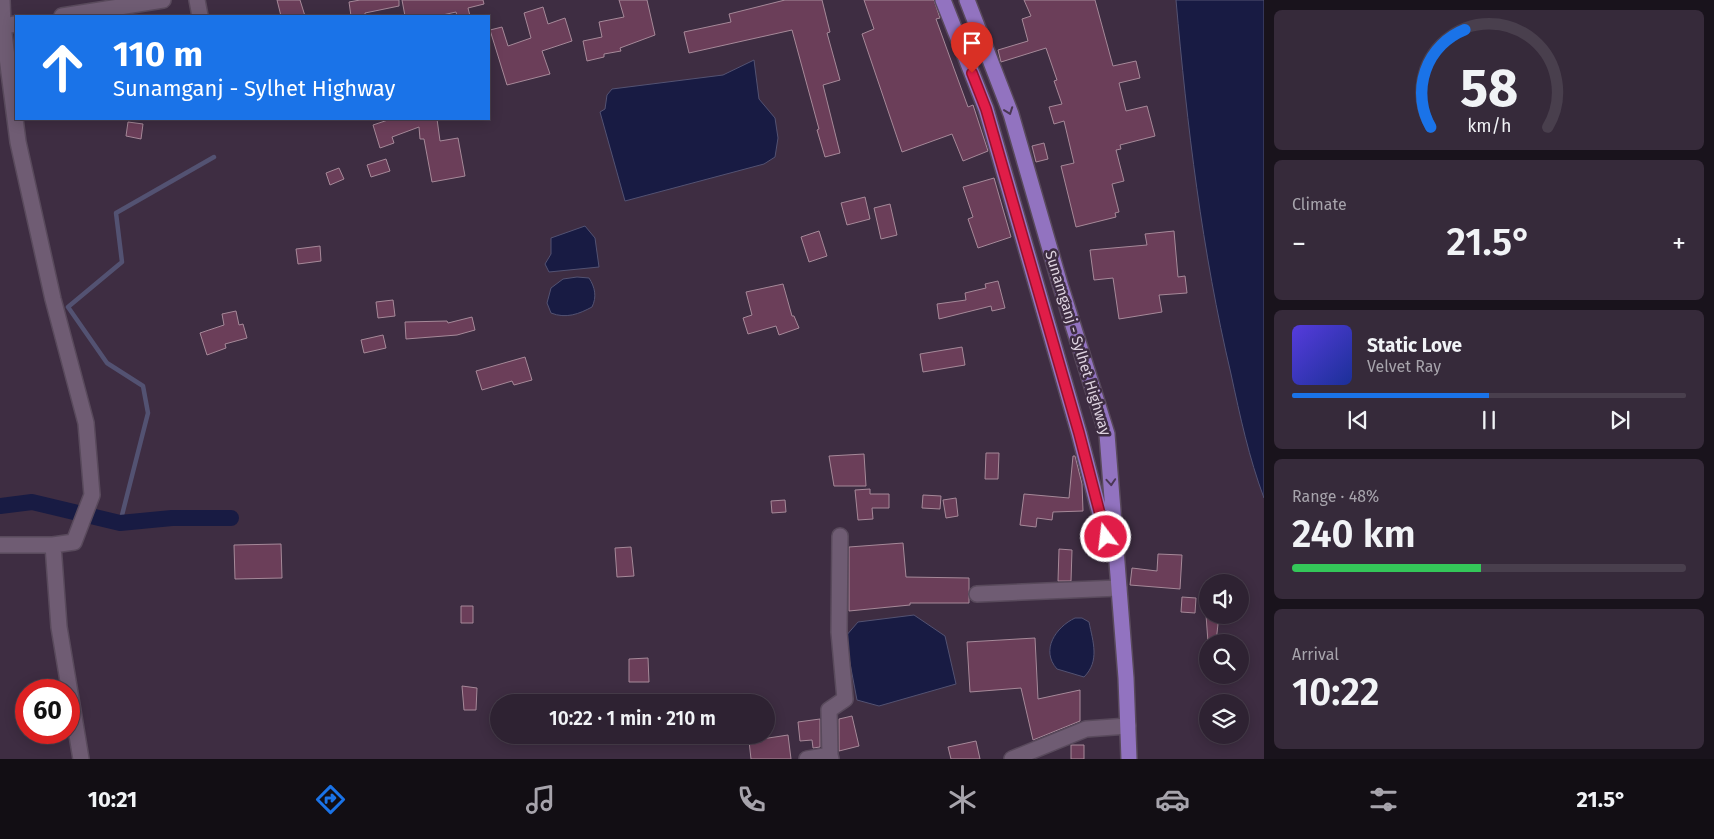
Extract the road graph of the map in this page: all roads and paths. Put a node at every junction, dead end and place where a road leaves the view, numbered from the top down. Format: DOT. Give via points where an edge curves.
graph roads {
  1 [pos="2,0"];
  2 [pos="163,0"];
  3 [pos="197,0"];
  4 [pos="943,0"];
  5 [pos="967,0"];
  6 [pos="68,15"];
  7 [pos="200,15"];
  8 [pos="10,25"];
  9 [pos="15,98"];
  10 [pos="16,120"];
  11 [pos="840,536"];
  12 [pos="0,545"];
  13 [pos="53,545"];
  14 [pos="1119,588"];
  15 [pos="977,594"];
  16 [pos="1128,726"];
  17 [pos="830,757"];
  18 [pos="81,759"];
  19 [pos="807,759"];
  20 [pos="1012,759"];
  21 [pos="1129,759"];
  1 -- 8 [label="street"];
  2 -- 6 [label="street"];
  3 -- 7 [label="street"];
  4 -- 14 [label="main road, Sunamganj - Sylhet Highway" via="986,109 1079,433"];
  5 -- 14 [label="main road, Sunamganj - Sylhet Highway, one-way" via="1011,114 1107,434"];
  8 -- 9 [label="street"];
  10 -- 13 [label="street" via="18,142 53,299 86,423 92,495 74,542"];
  11 -- 17 [label="street" via="839,632 845,698 829,710"];
  12 -- 13 [label="street"];
  13 -- 18 [label="street" via="59,627"];
  14 -- 15 [label="street"];
  14 -- 16 [label="main road, Sunamganj - Sylhet Highway"];
  16 -- 20 [label="street" via="1086,729"];
  16 -- 21 [label="main road, Sunamganj - Sylhet Highway"];
  17 -- 19 [label="street"];
}
